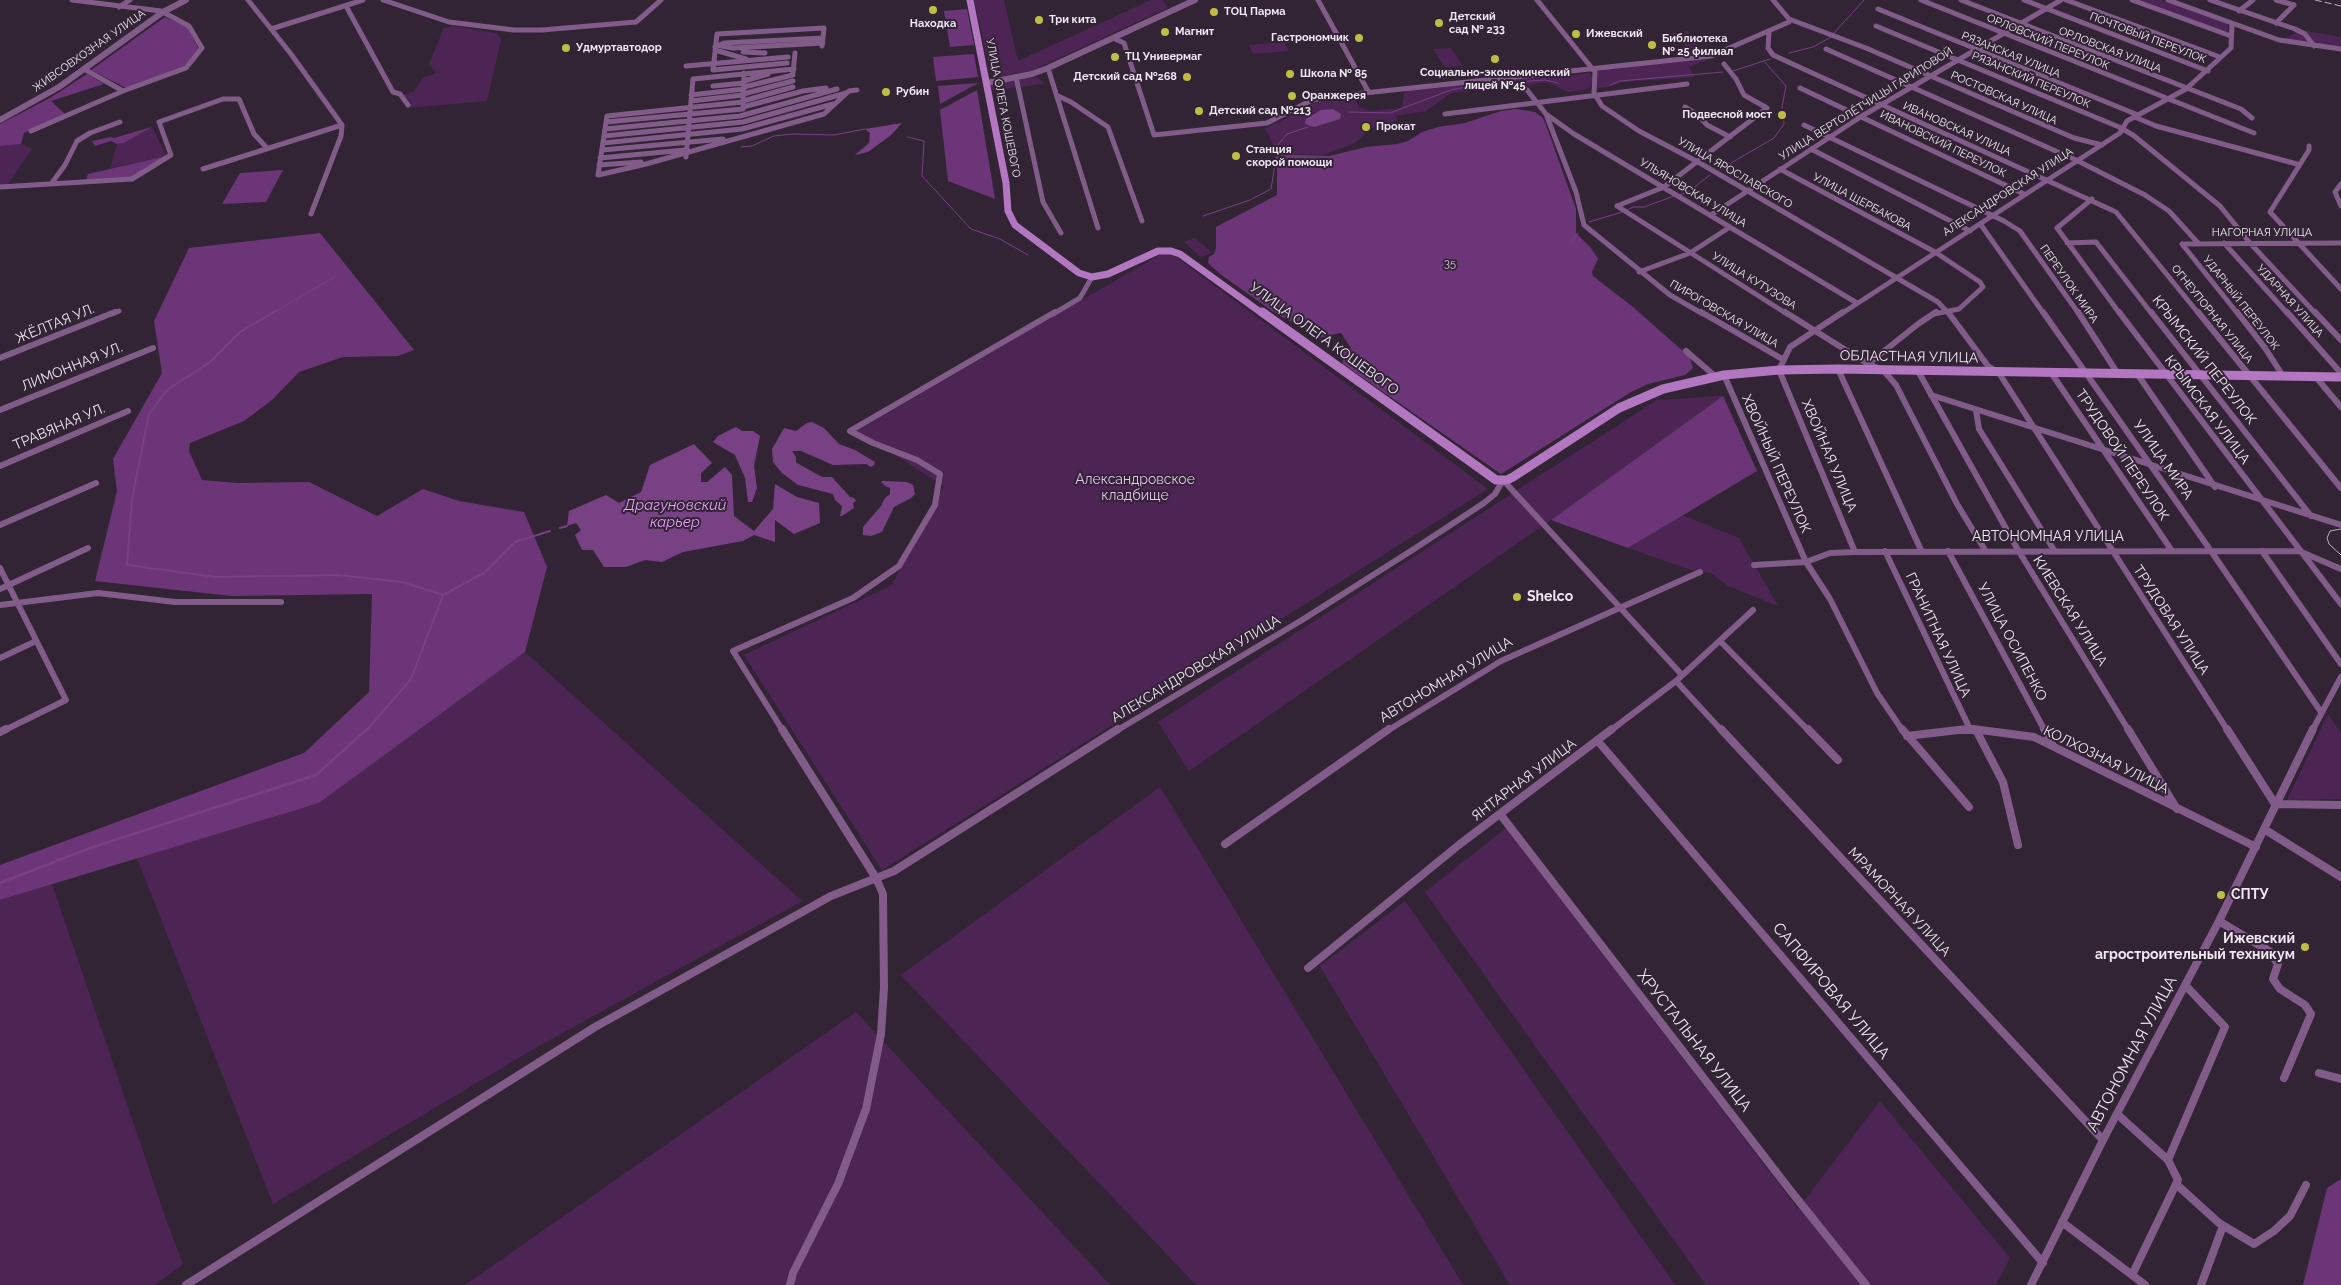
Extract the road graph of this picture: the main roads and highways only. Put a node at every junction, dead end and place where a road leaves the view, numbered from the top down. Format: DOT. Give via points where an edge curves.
graph roads {
  1 [pos="970,0"];
  2 [pos="1058,258"];
  3 [pos="1123,267"];
  4 [pos="2341,377"];
  5 [pos="1503,480"];
  1 -- 2 [label="main road, УЛИЦА ОЛЕГА КОШЕВОГО" via="1010,218 1026,235"];
  2 -- 3 [label="main road, УЛИЦА ОЛЕГА КОШЕВОГО" via="1089,270"];
  2 -- 3 [label="main road, УЛИЦА ОЛЕГА КОШЕВОГО" via="1079,273 1092,277"];
  3 -- 5 [label="main road, УЛИЦА ОЛЕГА КОШЕВОГО" via="1158,251 1180,254 1492,478"];
  4 -- 5 [label="main road, ОБЛАСТНАЯ УЛИЦА" via="1838,369 1720,376 1663,389 1618,408 1514,477"];
}
